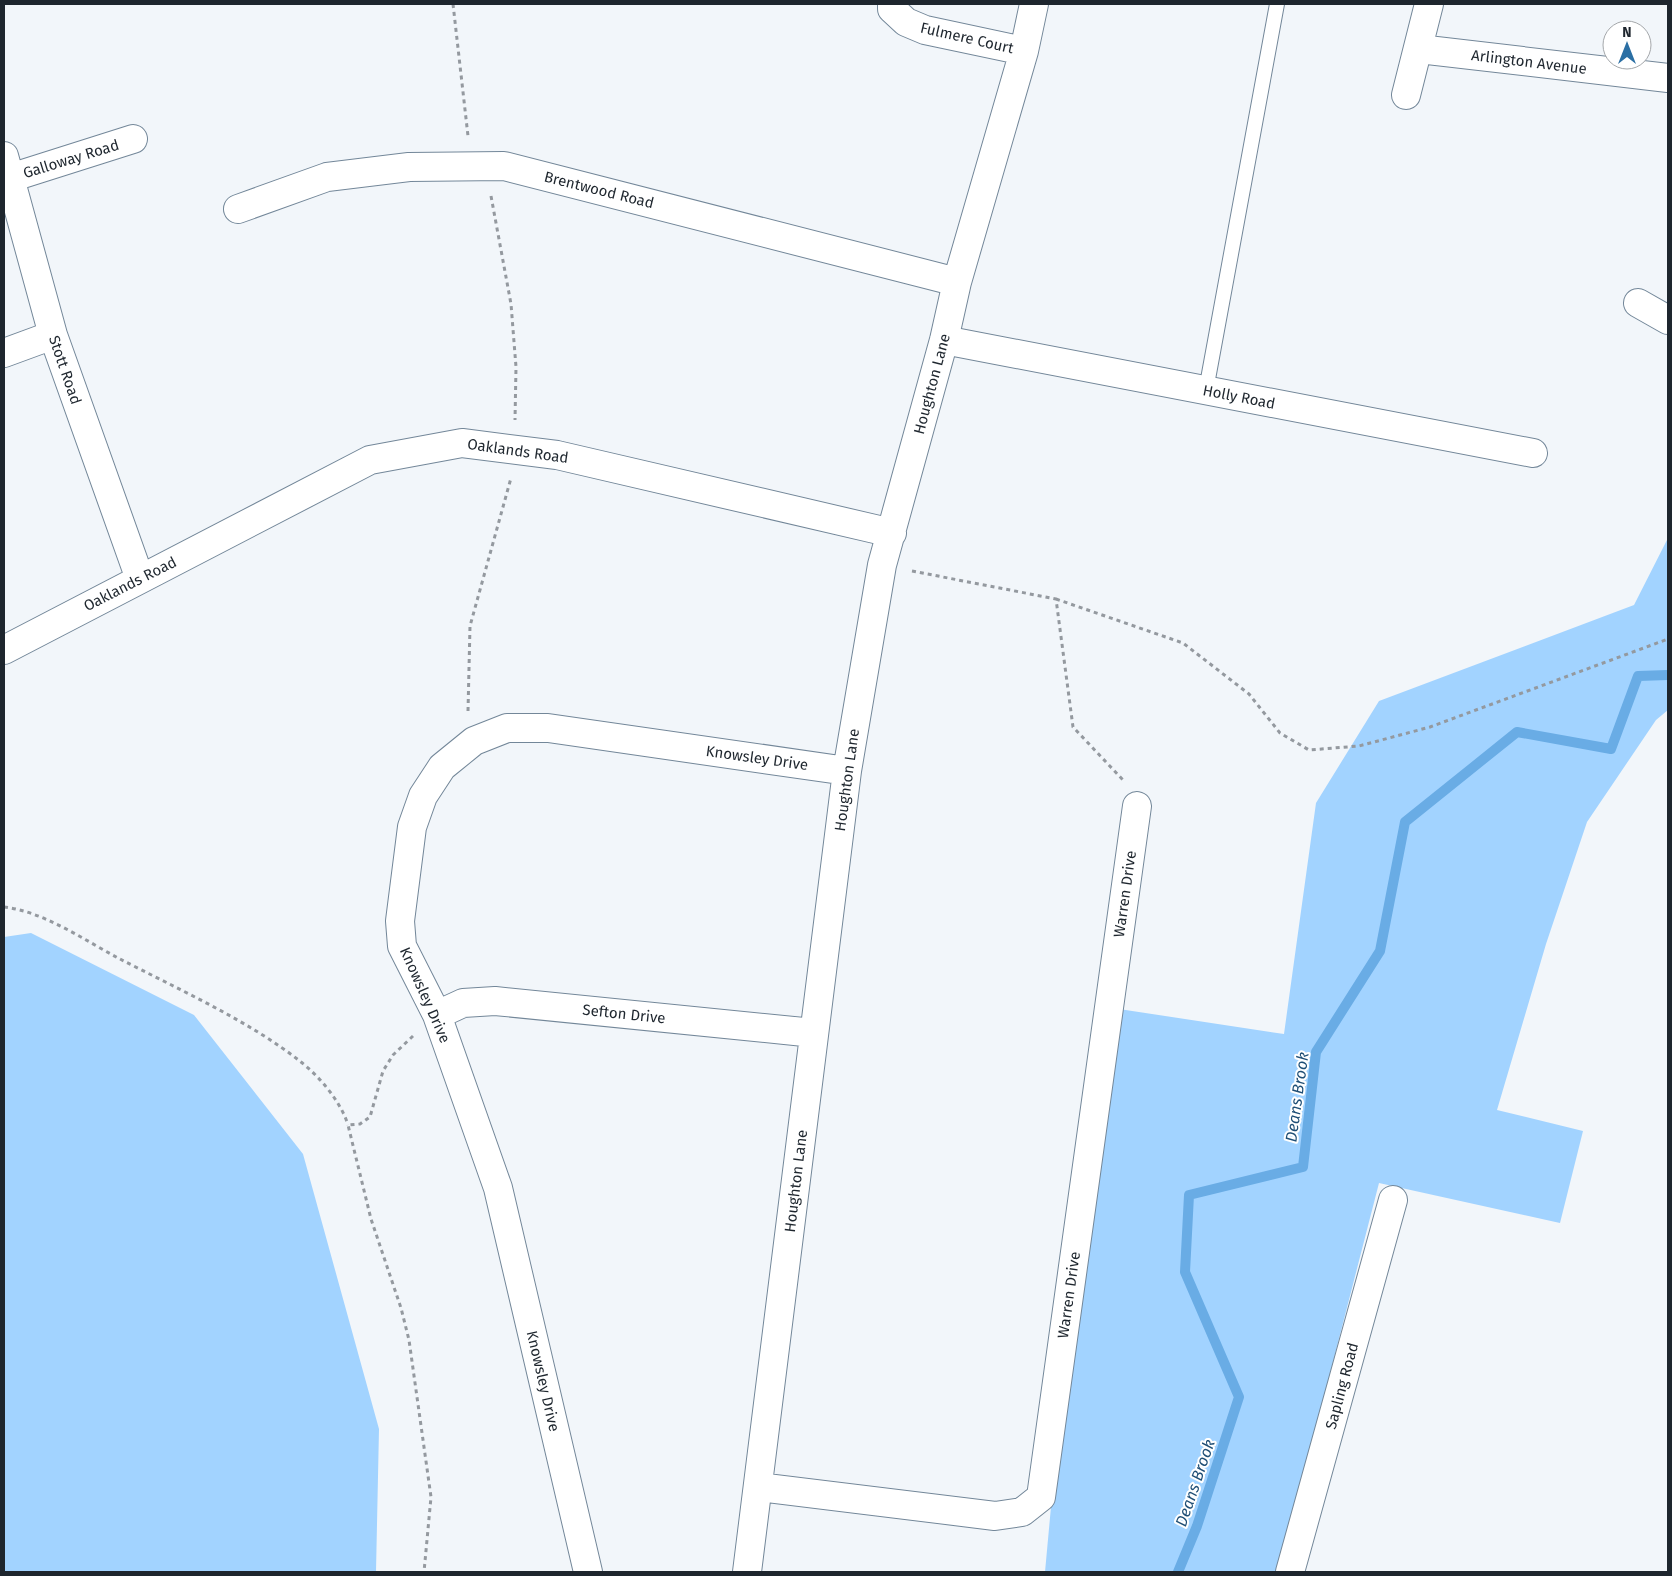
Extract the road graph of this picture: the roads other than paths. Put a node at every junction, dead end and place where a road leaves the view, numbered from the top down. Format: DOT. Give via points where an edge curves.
graph roads {
  1 [pos="892,4"];
  2 [pos="1034,4"];
  3 [pos="1277,4"];
  4 [pos="1429,4"];
  5 [pos="1419,49"];
  6 [pos="1024,51"];
  7 [pos="1668,78"];
  8 [pos="1406,95"];
  9 [pos="133,139"];
  10 [pos="7,167"];
  11 [pos="238,209"];
  12 [pos="957,282"];
  13 [pos="1638,303"];
  14 [pos="1668,320"];
  15 [pos="53,335"];
  16 [pos="944,340"];
  17 [pos="4,353"];
  18 [pos="1206,390"];
  19 [pos="1533,453"];
  20 [pos="892,533"];
  21 [pos="140,579"];
  22 [pos="4,650"];
  23 [pos="847,771"];
  24 [pos="1137,806"];
  25 [pos="437,1016"];
  26 [pos="814,1033"];
  27 [pos="1393,1200"];
  28 [pos="759,1487"];
  29 [pos="588,1572"];
  30 [pos="747,1572"];
  31 [pos="1290,1572"];
  1 -- 6 [label="street, Fulmere Court" via="892,9 906,22 925,30"];
  2 -- 6 [label="street, Houghton Lane"];
  3 -- 18 [label="lane"];
  4 -- 5 [label="street"];
  5 -- 7 [label="street, Arlington Avenue"];
  5 -- 8 [label="street"];
  6 -- 12 [label="street, Houghton Lane"];
  9 -- 10 [label="street, Galloway Road"];
  10 -- 15 [label="street, Stott Road"];
  11 -- 12 [label="street, Brentwood Road" via="327,177 409,167 504,166"];
  12 -- 16 [label="street, Houghton Lane"];
  13 -- 14 [label="street"];
  15 -- 17 [label="street"];
  15 -- 21 [label="street, Stott Road"];
  16 -- 18 [label="street, Holly Road"];
  16 -- 20 [label="street, Houghton Lane"];
  18 -- 19 [label="street, Holly Road"];
  20 -- 21 [label="street, Oaklands Road" via="557,456 462,443 370,460"];
  20 -- 23 [label="street, Houghton Lane" via="882,565"];
  21 -- 22 [label="street, Oaklands Road"];
  23 -- 25 [label="street, Knowsley Drive" via="548,728 507,728 474,742 442,767 423,796 412,826 400,922 402,946"];
  23 -- 26 [label="street, Houghton Lane"];
  24 -- 28 [label="street, Warren Drive" via="1041,1497 1022,1512 995,1516"];
  25 -- 26 [label="street, Sefton Drive" via="463,1003 494,1001"];
  25 -- 29 [label="street, Knowsley Drive" via="498,1188"];
  26 -- 28 [label="street, Houghton Lane"];
  27 -- 31 [label="street, Sapling Road"];
  28 -- 30 [label="street, Houghton Lane"];
}
